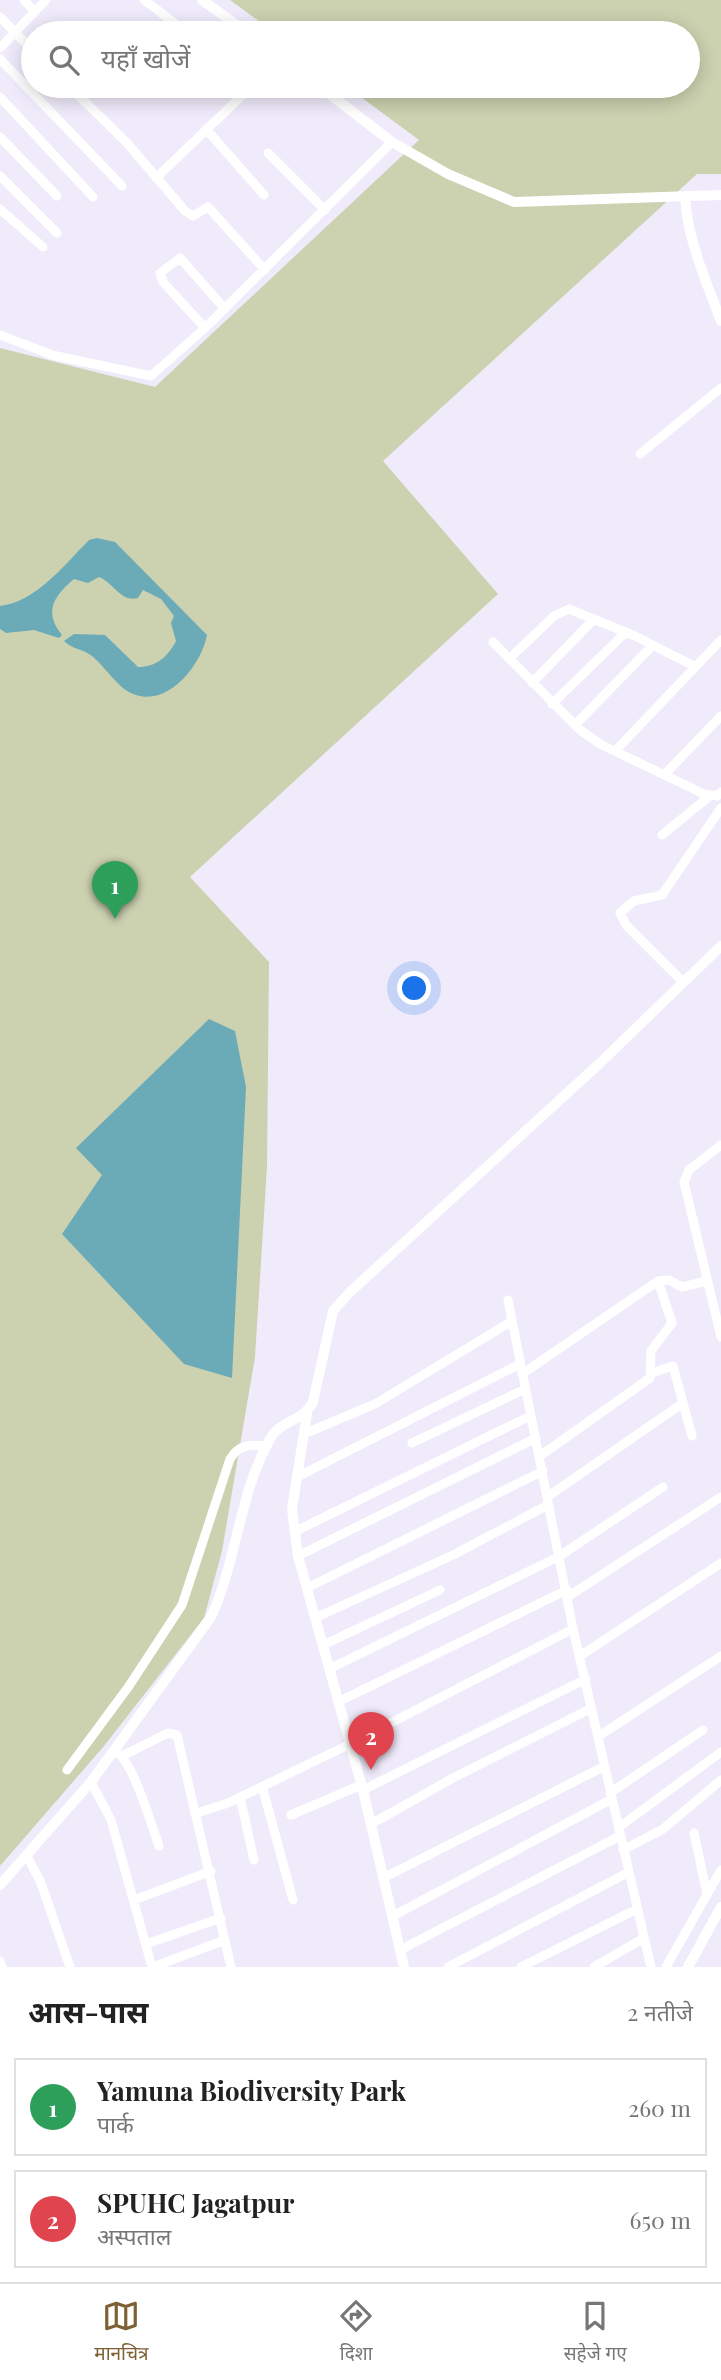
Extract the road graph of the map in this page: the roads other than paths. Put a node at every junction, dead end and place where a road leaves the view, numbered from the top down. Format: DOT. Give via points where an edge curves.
graph roads {
  1 [pos="24,0"];
  2 [pos="46,0"];
  3 [pos="144,0"];
  4 [pos="202,0"];
  5 [pos="33,10"];
  6 [pos="0,17"];
  7 [pos="24,21"];
  8 [pos="172,21"];
  9 [pos="231,21"];
  10 [pos="21,24"];
  11 [pos="14,32"];
  12 [pos="21,39"];
  13 [pos="0,48"];
  14 [pos="0,59"];
  15 [pos="21,81"];
  16 [pos="0,97"];
  17 [pos="37,98"];
  18 [pos="81,98"];
  19 [pos="239,98"];
  20 [pos="335,98"];
  21 [pos="206,129"];
  22 [pos="0,137"];
  23 [pos="392,142"];
  24 [pos="268,153"];
  25 [pos="0,176"];
  26 [pos="156,178"];
  27 [pos="122,186"];
  28 [pos="264,195"];
  29 [pos="721,195"];
  30 [pos="57,196"];
  31 [pos="685,196"];
  32 [pos="93,197"];
  33 [pos="0,209"];
  34 [pos="325,210"];
  35 [pos="57,233"];
  36 [pos="43,247"];
  37 [pos="265,270"];
  38 [pos="225,309"];
  39 [pos="721,321"];
  40 [pos="205,328"];
  41 [pos="0,335"];
  42 [pos="721,388"];
  43 [pos="640,454"];
  44 [pos="594,619"];
  45 [pos="626,632"];
  46 [pos="721,640"];
  47 [pos="493,642"];
  48 [pos="653,645"];
  49 [pos="509,659"];
  50 [pos="694,666"];
  51 [pos="532,683"];
  52 [pos="552,704"];
  53 [pos="721,716"];
  54 [pos="575,725"];
  55 [pos="616,750"];
  56 [pos="665,774"];
  57 [pos="719,799"];
  58 [pos="662,835"];
  59 [pos="721,947"];
  60 [pos="683,982"];
  61 [pos="721,1145"];
  62 [pos="658,1281"];
  63 [pos="707,1282"];
  64 [pos="508,1300"];
  65 [pos="512,1321"];
  66 [pos="721,1337"];
  67 [pos="521,1369"];
  68 [pos="652,1373"];
  69 [pos="525,1389"];
  70 [pos="683,1403"];
  71 [pos="307,1414"];
  72 [pos="530,1416"];
  73 [pos="306,1433"];
  74 [pos="692,1436"];
  75 [pos="536,1438"];
  76 [pos="412,1443"];
  77 [pos="267,1446"];
  78 [pos="540,1456"];
  79 [pos="543,1471"];
  80 [pos="299,1476"];
  81 [pos="663,1487"];
  82 [pos="721,1497"];
  83 [pos="548,1501"];
  84 [pos="295,1532"];
  85 [pos="298,1556"];
  86 [pos="558,1557"];
  87 [pos="721,1563"];
  88 [pos="307,1588"];
  89 [pos="440,1590"];
  90 [pos="568,1593"];
  91 [pos="315,1618"];
  92 [pos="573,1629"];
  93 [pos="323,1645"];
  94 [pos="580,1656"];
  95 [pos="721,1656"];
  96 [pos="328,1669"];
  97 [pos="586,1679"];
  98 [pos="338,1702"];
  99 [pos="592,1708"];
  100 [pos="703,1730"];
  101 [pos="598,1736"];
  102 [pos="348,1745"];
  103 [pos="721,1752"];
  104 [pos="117,1753"];
  105 [pos="606,1766"];
  106 [pos="67,1770"];
  107 [pos="721,1780"];
  108 [pos="91,1782"];
  109 [pos="262,1786"];
  110 [pos="362,1787"];
  111 [pos="611,1796"];
  112 [pos="240,1797"];
  113 [pos="197,1813"];
  114 [pos="291,1815"];
  115 [pos="371,1824"];
  116 [pos="619,1832"];
  117 [pos="694,1833"];
  118 [pos="159,1846"];
  119 [pos="624,1850"];
  120 [pos="27,1856"];
  121 [pos="254,1860"];
  122 [pos="721,1870"];
  123 [pos="211,1871"];
  124 [pos="628,1872"];
  125 [pos="383,1878"];
  126 [pos="0,1885"];
  127 [pos="707,1894"];
  128 [pos="134,1900"];
  129 [pos="293,1900"];
  130 [pos="721,1907"];
  131 [pos="637,1909"];
  132 [pos="393,1916"];
  133 [pos="220,1918"];
  134 [pos="644,1938"];
  135 [pos="225,1940"];
  136 [pos="146,1944"];
  137 [pos="400,1950"];
  138 [pos="0,1961"];
  139 [pos="2,1967"];
  140 [pos="69,1967"];
  141 [pos="153,1967"];
  142 [pos="231,1967"];
  143 [pos="404,1967"];
  144 [pos="448,1967"];
  145 [pos="521,1967"];
  146 [pos="594,1967"];
  147 [pos="651,1967"];
  148 [pos="666,1967"];
  149 [pos="688,1967"];
  1 -- 5 [label="street"];
  2 -- 5 [label="street"];
  3 -- 8 [label="street"];
  4 -- 9 [label="street"];
  5 -- 7 [label="street"];
  6 -- 11 [label="street"];
  10 -- 11 [label="street"];
  11 -- 12 [label="street"];
  11 -- 13 [label="street"];
  14 -- 15 [label="street"];
  16 -- 32 [label="street"];
  17 -- 27 [label="street"];
  18 -- 26 [label="street"];
  19 -- 21 [label="street"];
  20 -- 23 [label="street"];
  21 -- 26 [label="street"];
  21 -- 28 [label="street"];
  22 -- 30 [label="street"];
  23 -- 31 [label="street" via="448,174 514,202"];
  23 -- 34 [label="street"];
  24 -- 34 [label="street"];
  25 -- 35 [label="street"];
  26 -- 37 [label="street" via="190,215 208,207"];
  29 -- 31 [label="street"];
  31 -- 39 [label="street" via="694,246"];
  33 -- 36 [label="street"];
  34 -- 37 [label="street"];
  37 -- 38 [label="street"];
  38 -- 40 [label="street"];
  38 -- 40 [label="street" via="180,258 160,273"];
  40 -- 41 [label="street" via="151,376 52,355"];
  42 -- 43 [label="street"];
  44 -- 45 [label="street"];
  44 -- 49 [label="street" via="563,609"];
  44 -- 51 [label="street"];
  45 -- 48 [label="street"];
  45 -- 52 [label="street"];
  46 -- 50 [label="street"];
  47 -- 49 [label="street"];
  48 -- 50 [label="street"];
  48 -- 54 [label="street"];
  49 -- 51 [label="street"];
  50 -- 55 [label="street"];
  51 -- 52 [label="street"];
  52 -- 54 [label="street"];
  53 -- 56 [label="street"];
  54 -- 55 [label="street"];
  55 -- 56 [label="street"];
  56 -- 57 [label="street"];
  57 -- 58 [label="street"];
  57 -- 60 [label="street" via="662,895 634,901 620,913 626,925"];
  59 -- 60 [label="street"];
  60 -- 71 [label="street" via="333,1311"];
  61 -- 63 [label="street" via="689,1170 684,1182"];
  62 -- 63 [label="street" via="682,1287"];
  62 -- 67 [label="street"];
  62 -- 68 [label="street" via="672,1323 651,1352"];
  63 -- 66 [label="street"];
  64 -- 65 [label="street"];
  65 -- 67 [label="street"];
  65 -- 73 [label="street" via="375,1404"];
  67 -- 69 [label="street"];
  67 -- 80 [label="street"];
  68 -- 70 [label="street" via="673,1366"];
  68 -- 78 [label="street"];
  69 -- 72 [label="street"];
  69 -- 76 [label="street"];
  70 -- 74 [label="street"];
  70 -- 83 [label="street"];
  71 -- 73 [label="street"];
  71 -- 77 [label="street" via="278,1427"];
  72 -- 75 [label="street"];
  72 -- 84 [label="street"];
  73 -- 80 [label="street"];
  75 -- 78 [label="street"];
  75 -- 85 [label="street"];
  77 -- 104 [label="street" via="211,1617"];
  77 -- 106 [label="street" via="235,1450 182,1605"];
  78 -- 79 [label="street"];
  79 -- 83 [label="street"];
  79 -- 88 [label="street"];
  80 -- 84 [label="street" via="292,1509"];
  81 -- 86 [label="street"];
  82 -- 90 [label="street"];
  83 -- 86 [label="street"];
  83 -- 91 [label="street" via="453,1555"];
  84 -- 85 [label="street"];
  85 -- 88 [label="street"];
  86 -- 90 [label="street"];
  86 -- 96 [label="street"];
  87 -- 94 [label="street"];
  88 -- 91 [label="street"];
  89 -- 93 [label="street"];
  90 -- 92 [label="street"];
  90 -- 98 [label="street"];
  91 -- 93 [label="street"];
  92 -- 94 [label="street"];
  92 -- 102 [label="street"];
  93 -- 96 [label="street"];
  94 -- 97 [label="street"];
  95 -- 101 [label="street"];
  96 -- 98 [label="street"];
  97 -- 99 [label="street"];
  97 -- 110 [label="street"];
  98 -- 102 [label="street"];
  99 -- 101 [label="street"];
  99 -- 115 [label="street"];
  100 -- 111 [label="street"];
  101 -- 105 [label="street"];
  102 -- 109 [label="street"];
  102 -- 110 [label="street"];
  103 -- 116 [label="street"];
  104 -- 108 [label="street"];
  104 -- 113 [label="street" via="174,1732"];
  104 -- 118 [label="street"];
  105 -- 111 [label="street"];
  105 -- 125 [label="street"];
  107 -- 119 [label="street" via="663,1829"];
  108 -- 120 [label="street"];
  108 -- 128 [label="street" via="111,1820"];
  109 -- 112 [label="street"];
  109 -- 129 [label="street"];
  110 -- 114 [label="street"];
  110 -- 115 [label="street"];
  111 -- 116 [label="street"];
  111 -- 132 [label="street"];
  112 -- 113 [label="street"];
  112 -- 121 [label="street"];
  113 -- 123 [label="street"];
  115 -- 125 [label="street"];
  116 -- 119 [label="street"];
  116 -- 137 [label="street"];
  117 -- 127 [label="street"];
  119 -- 124 [label="street"];
  120 -- 126 [label="street"];
  120 -- 140 [label="street" via="41,1882"];
  122 -- 127 [label="street"];
  123 -- 128 [label="street"];
  123 -- 133 [label="street"];
  124 -- 131 [label="street"];
  124 -- 144 [label="street"];
  125 -- 132 [label="street"];
  127 -- 148 [label="street"];
  128 -- 136 [label="street"];
  130 -- 149 [label="street"];
  131 -- 134 [label="street"];
  131 -- 145 [label="street"];
  132 -- 137 [label="street"];
  133 -- 135 [label="street"];
  133 -- 136 [label="street"];
  134 -- 146 [label="street"];
  134 -- 147 [label="street"];
  135 -- 141 [label="street"];
  135 -- 142 [label="street"];
  136 -- 141 [label="street"];
  137 -- 143 [label="street"];
  138 -- 139 [label="street"];
}
